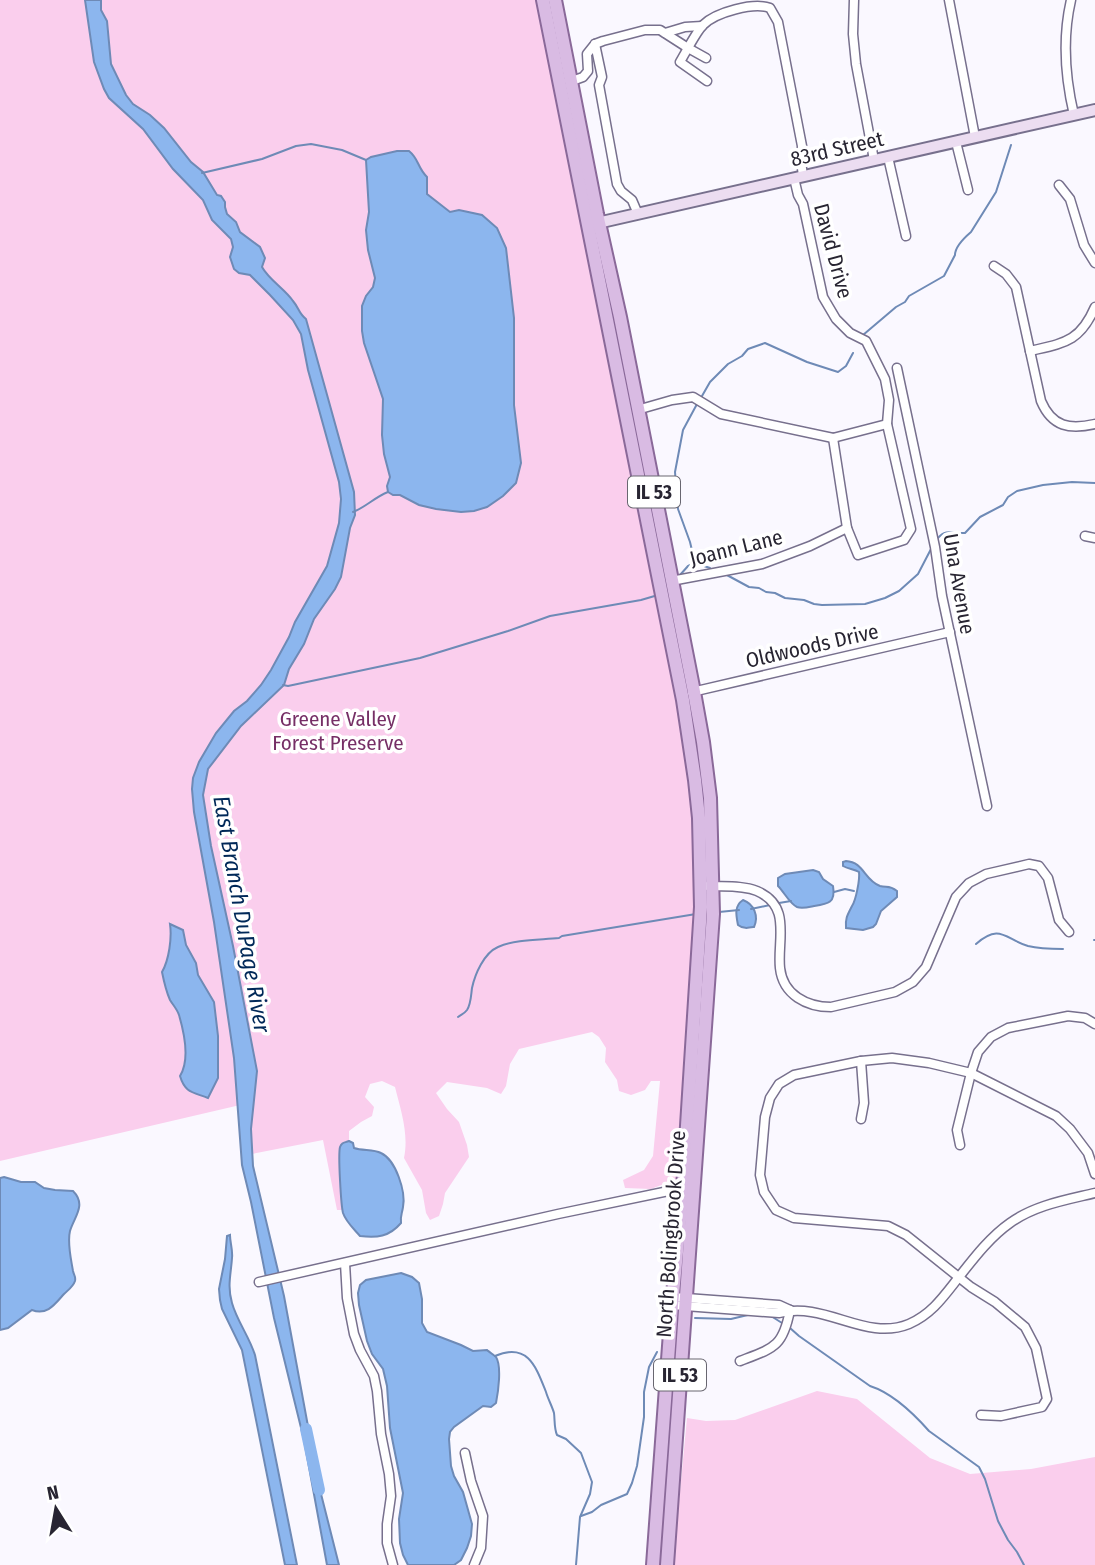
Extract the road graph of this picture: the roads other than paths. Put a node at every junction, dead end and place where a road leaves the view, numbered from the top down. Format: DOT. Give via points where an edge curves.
graph roads {
  1 [pos="543,0"];
  2 [pos="555,0"];
  3 [pos="853,0"];
  4 [pos="949,0"];
  5 [pos="1071,0"];
  6 [pos="702,26"];
  7 [pos="665,33"];
  8 [pos="595,44"];
  9 [pos="688,48"];
  10 [pos="706,58"];
  11 [pos="572,81"];
  12 [pos="707,81"];
  13 [pos="1095,110"];
  14 [pos="1074,115"];
  15 [pos="975,137"];
  16 [pos="956,142"];
  17 [pos="888,157"];
  18 [pos="874,160"];
  19 [pos="799,177"];
  20 [pos="1059,185"];
  21 [pos="968,190"];
  22 [pos="638,214"];
  23 [pos="593,224"];
  24 [pos="906,236"];
  25 [pos="1095,263"];
  26 [pos="995,266"];
  27 [pos="1095,307"];
  28 [pos="1030,351"];
  29 [pos="897,369"];
  30 [pos="637,410"];
  31 [pos="887,424"];
  32 [pos="1095,424"];
  33 [pos="833,438"];
  34 [pos="847,528"];
  35 [pos="1085,536"];
  36 [pos="1095,538"];
  37 [pos="671,581"];
  38 [pos="950,632"];
  39 [pos="688,693"];
  40 [pos="987,806"];
  41 [pos="707,886"];
  42 [pos="1069,932"];
  43 [pos="1095,1024"];
  44 [pos="861,1060"];
  45 [pos="971,1073"];
  46 [pos="861,1119"];
  47 [pos="960,1145"];
  48 [pos="1095,1174"];
  49 [pos="683,1188"];
  50 [pos="1095,1193"];
  51 [pos="345,1263"];
  52 [pos="959,1276"];
  53 [pos="259,1282"];
  54 [pos="679,1301"];
  55 [pos="790,1310"];
  56 [pos="740,1361"];
  57 [pos="981,1415"];
  58 [pos="465,1452"];
  59 [pos="393,1565"];
  60 [pos="474,1565"];
  61 [pos="653,1565"];
  62 [pos="667,1565"];
  1 -- 23 [label="main road, IL 53"];
  2 -- 11 [label="main road, IL 53"];
  3 -- 18 [label="street" via="856,64"];
  4 -- 15 [label="street"];
  5 -- 14 [label="street" via="1065,52"];
  6 -- 7 [label="street, David Drive"];
  6 -- 9 [label="street"];
  6 -- 19 [label="street, David Drive" via="738,9 763,5 775,13 802,146"];
  7 -- 8 [label="street, David Drive" via="645,30"];
  7 -- 9 [label="street"];
  8 -- 11 [label="street" via="587,54 589,71"];
  8 -- 22 [label="street" via="617,184"];
  9 -- 10 [label="street"];
  9 -- 12 [label="street" via="680,62"];
  11 -- 23 [label="main road, IL 53"];
  13 -- 14 [label="main road, 83rd Street"];
  14 -- 15 [label="main road, 83rd Street"];
  15 -- 16 [label="main road, 83rd Street"];
  16 -- 17 [label="main road, 83rd Street"];
  16 -- 21 [label="street"];
  17 -- 18 [label="main road, 83rd Street"];
  17 -- 24 [label="street"];
  18 -- 19 [label="main road, 83rd Street"];
  19 -- 22 [label="main road, 83rd Street"];
  19 -- 31 [label="street, David Drive" via="799,195 823,298 850,333 866,341 875,358 889,400"];
  20 -- 25 [label="street" via="1070,199 1084,245"];
  22 -- 23 [label="main road, 83rd Street"];
  23 -- 30 [label="main road, IL 53" via="620,317"];
  23 -- 39 [label="main road, IL 53"];
  26 -- 28 [label="street" via="1016,287"];
  27 -- 28 [label="street" via="1074,337"];
  28 -- 32 [label="street" via="1048,413 1071,427"];
  29 -- 38 [label="street, Una Avenue"];
  30 -- 33 [label="street" via="693,397 721,414"];
  30 -- 37 [label="main road, IL 53"];
  31 -- 33 [label="street"];
  31 -- 34 [label="street, David Drive" via="911,529 904,540 859,555"];
  33 -- 34 [label="street"];
  34 -- 37 [label="street, Joann Lane" via="762,564"];
  35 -- 36 [label="street"];
  37 -- 39 [label="main road, IL 53"];
  38 -- 39 [label="street, Oldwoods Drive"];
  38 -- 40 [label="street, Una Avenue"];
  39 -- 41 [label="main road, IL 53" via="704,742 710,798"];
  41 -- 42 [label="street" via="752,890 770,900 781,924 783,979 796,997 821,1007 883,995 913,982 926,967 956,897 986,874 1039,866 1048,878 1059,920"];
  41 -- 49 [label="main road, North Bolingbrook Drive / IL 53"];
  41 -- 54 [label="main road, North Bolingbrook Drive / IL 53" via="713,914 709,989"];
  43 -- 45 [label="street" via="1068,1016 1007,1028 978,1052"];
  44 -- 45 [label="street" via="892,1058"];
  44 -- 46 [label="street"];
  44 -- 52 [label="street" via="794,1075 779,1084 769,1098 765,1118 760,1175 764,1192 776,1210 794,1218 888,1226"];
  45 -- 47 [label="street" via="957,1130"];
  45 -- 48 [label="street" via="1056,1116 1088,1153"];
  49 -- 51 [label="street"];
  49 -- 54 [label="main road, North Bolingbrook Drive / IL 53"];
  50 -- 52 [label="street" via="1037,1208 1010,1223"];
  51 -- 53 [label="street"];
  51 -- 59 [label="street" via="354,1334 377,1391 390,1485 387,1543"];
  52 -- 55 [label="street" via="934,1308 901,1326 873,1329 823,1313"];
  52 -- 57 [label="street" via="1026,1327 1036,1348 1047,1399 1042,1407 1001,1416"];
  54 -- 55 [label="street" via="779,1313"];
  54 -- 61 [label="main road, North Bolingbrook Drive / IL 53"];
  54 -- 62 [label="main road, North Bolingbrook Drive / IL 53"];
  55 -- 56 [label="street" via="784,1335 776,1345"];
  58 -- 60 [label="street" via="483,1516 481,1548"];
}
